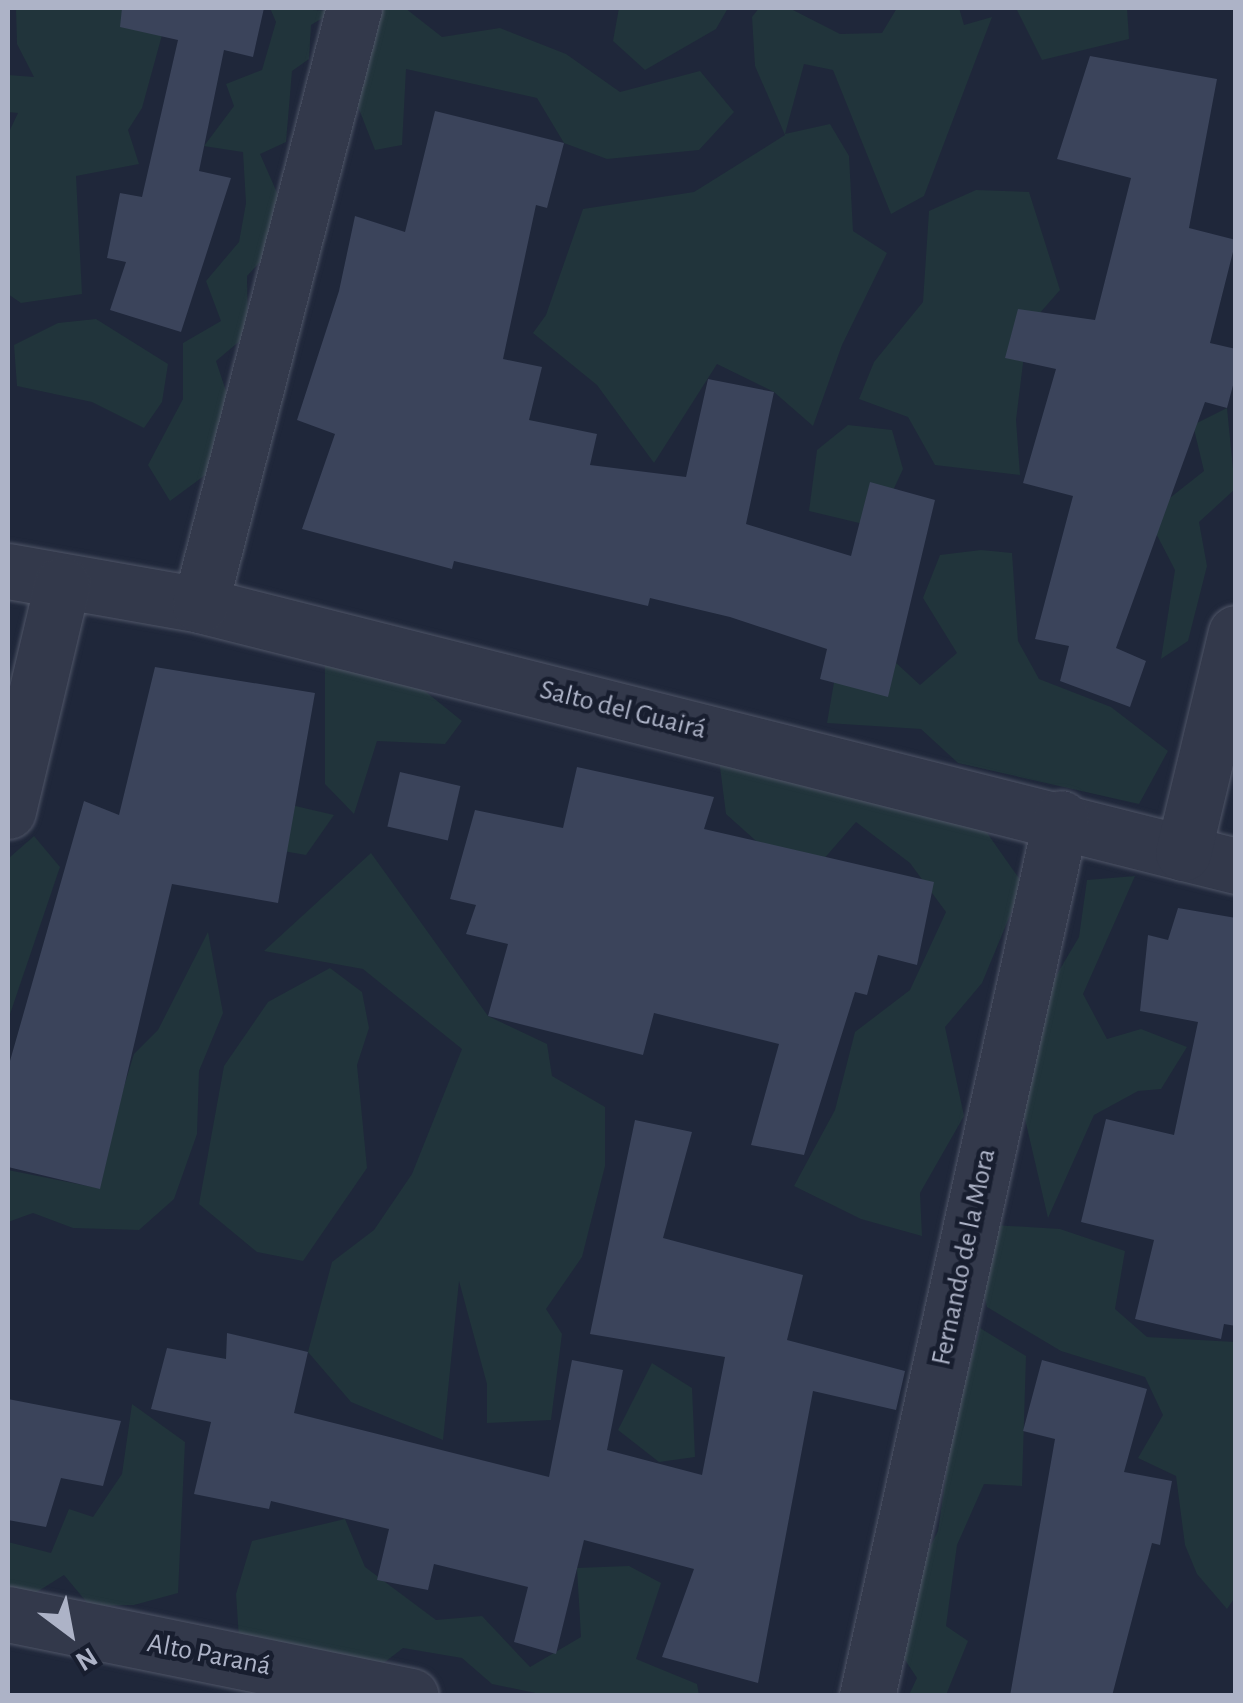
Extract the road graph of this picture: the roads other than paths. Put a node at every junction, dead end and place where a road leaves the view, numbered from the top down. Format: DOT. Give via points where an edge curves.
graph roads {
  1 [pos="354,8"];
  2 [pos="8,572"];
  3 [pos="62,584"];
  4 [pos="200,605"];
  5 [pos="1236,634"];
  6 [pos="8,811"];
  7 [pos="1061,818"];
  8 [pos="1183,853"];
  9 [pos="1236,866"];
  10 [pos="8,1614"];
  11 [pos="411,1696"];
  12 [pos="868,1696"];
  1 -- 4 [label="street"];
  2 -- 3 [label="street, Salto del Guairá"];
  3 -- 4 [label="street, Salto del Guairá"];
  3 -- 6 [label="street"];
  4 -- 7 [label="street, Salto del Guairá"];
  5 -- 8 [label="street"];
  7 -- 8 [label="street, Salto del Guairá"];
  7 -- 12 [label="street, Fernando de la Mora"];
  8 -- 9 [label="street, Salto del Guairá"];
  10 -- 11 [label="street, Alto Paraná"];
}
